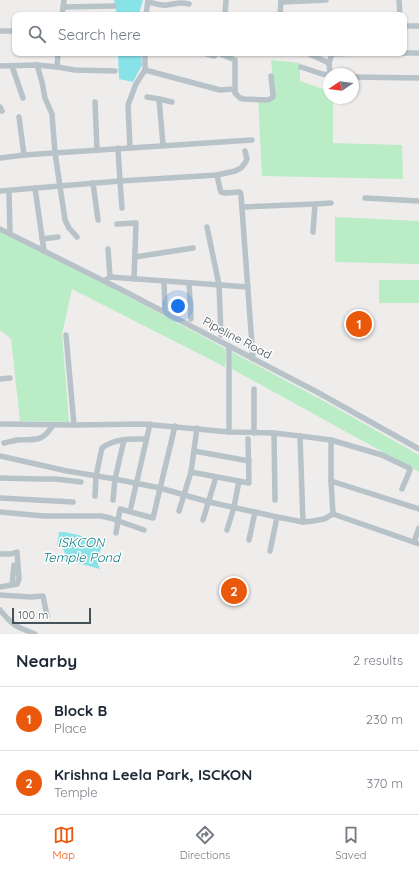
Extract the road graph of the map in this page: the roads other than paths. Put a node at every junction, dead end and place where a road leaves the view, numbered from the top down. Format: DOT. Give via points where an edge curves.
graph roads {
  1 [pos="64,0"];
  2 [pos="226,0"];
  3 [pos="326,0"];
  4 [pos="399,0"];
  5 [pos="148,1"];
  6 [pos="281,1"];
  7 [pos="189,4"];
  8 [pos="114,6"];
  9 [pos="64,7"];
  10 [pos="63,12"];
  11 [pos="146,12"];
  12 [pos="225,12"];
  13 [pos="280,12"];
  14 [pos="400,12"];
  15 [pos="407,26"];
  16 [pos="419,26"];
  17 [pos="0,31"];
  18 [pos="12,31"];
  19 [pos="407,53"];
  20 [pos="419,53"];
  21 [pos="58,56"];
  22 [pos="145,56"];
  23 [pos="225,56"];
  24 [pos="314,56"];
  25 [pos="331,56"];
  26 [pos="329,63"];
  27 [pos="37,65"];
  28 [pos="0,66"];
  29 [pos="12,66"];
  30 [pos="57,67"];
  31 [pos="300,67"];
  32 [pos="329,68"];
  33 [pos="144,70"];
  34 [pos="115,72"];
  35 [pos="323,74"];
  36 [pos="271,76"];
  37 [pos="359,77"];
  38 [pos="419,78"];
  39 [pos="234,89"];
  40 [pos="147,97"];
  41 [pos="23,98"];
  42 [pos="159,99"];
  43 [pos="95,102"];
  44 [pos="172,102"];
  45 [pos="20,116"];
  46 [pos="252,140"];
  47 [pos="163,145"];
  48 [pos="118,148"];
  49 [pos="130,148"];
  50 [pos="97,150"];
  51 [pos="246,151"];
  52 [pos="55,152"];
  53 [pos="24,155"];
  54 [pos="0,158"];
  55 [pos="217,175"];
  56 [pos="120,181"];
  57 [pos="93,184"];
  58 [pos="60,186"];
  59 [pos="35,188"];
  60 [pos="0,191"];
  61 [pos="9,191"];
  62 [pos="366,198"];
  63 [pos="419,201"];
  64 [pos="331,203"];
  65 [pos="315,204"];
  66 [pos="242,207"];
  67 [pos="122,208"];
  68 [pos="98,220"];
  69 [pos="117,224"];
  70 [pos="207,228"];
  71 [pos="0,229"];
  72 [pos="313,232"];
  73 [pos="10,234"];
  74 [pos="58,237"];
  75 [pos="76,237"];
  76 [pos="42,239"];
  77 [pos="108,248"];
  78 [pos="194,248"];
  79 [pos="44,251"];
  80 [pos="135,257"];
  81 [pos="110,277"];
  82 [pos="134,279"];
  83 [pos="104,281"];
  84 [pos="164,281"];
  85 [pos="190,283"];
  86 [pos="219,285"];
  87 [pos="248,287"];
  88 [pos="165,312"];
  89 [pos="191,319"];
  90 [pos="66,335"];
  91 [pos="221,335"];
  92 [pos="229,346"];
  93 [pos="253,359"];
  94 [pos="10,378"];
  95 [pos="0,379"];
  96 [pos="254,389"];
  97 [pos="0,424"];
  98 [pos="150,424"];
  99 [pos="53,425"];
  100 [pos="74,425"];
  101 [pos="175,426"];
  102 [pos="197,428"];
  103 [pos="229,432"];
  104 [pos="254,433"];
  105 [pos="274,433"];
  106 [pos="300,436"];
  107 [pos="146,439"];
  108 [pos="248,439"];
  109 [pos="124,440"];
  110 [pos="331,440"];
  111 [pos="4,443"];
  112 [pos="419,449"];
  113 [pos="194,451"];
  114 [pos="0,456"];
  115 [pos="249,461"];
  116 [pos="191,472"];
  117 [pos="96,476"];
  118 [pos="216,477"];
  119 [pos="0,478"];
  120 [pos="116,479"];
  121 [pos="331,481"];
  122 [pos="81,482"];
  123 [pos="240,482"];
  124 [pos="136,483"];
  125 [pos="160,488"];
  126 [pos="402,489"];
  127 [pos="184,495"];
  128 [pos="94,496"];
  129 [pos="0,498"];
  130 [pos="113,500"];
  131 [pos="275,500"];
  132 [pos="73,502"];
  133 [pos="209,502"];
  134 [pos="131,507"];
  135 [pos="234,507"];
  136 [pos="419,509"];
  137 [pos="179,511"];
  138 [pos="0,512"];
  139 [pos="255,512"];
  140 [pos="333,514"];
  141 [pos="278,517"];
  142 [pos="118,520"];
  143 [pos="203,520"];
  144 [pos="303,522"];
  145 [pos="419,528"];
  146 [pos="144,530"];
  147 [pos="227,530"];
  148 [pos="116,533"];
  149 [pos="249,540"];
  150 [pos="416,543"];
  151 [pos="270,551"];
  152 [pos="0,554"];
  153 [pos="14,565"];
  154 [pos="12,585"];
  155 [pos="0,587"];
  156 [pos="0,595"];
  157 [pos="0,610"];
  158 [pos="47,616"];
  159 [pos="35,634"];
  1 -- 9 [label="street"];
  2 -- 12 [label="street"];
  3 -- 6 [label="street"];
  4 -- 14 [label="street"];
  5 -- 7 [label="street" via="166,6 177,2"];
  5 -- 11 [label="street"];
  6 -- 13 [label="street"];
  8 -- 9 [label="street"];
  9 -- 10 [label="street"];
  15 -- 16 [label="street"];
  17 -- 18 [label="street"];
  19 -- 20 [label="street"];
  21 -- 30 [label="street"];
  22 -- 33 [label="street"];
  23 -- 39 [label="street" via="235,60"];
  24 -- 26 [label="street"];
  25 -- 26 [label="street"];
  26 -- 32 [label="street"];
  27 -- 29 [label="street"];
  27 -- 30 [label="street"];
  27 -- 52 [label="street" via="45,98 52,114"];
  28 -- 29 [label="street"];
  29 -- 41 [label="street"];
  30 -- 34 [label="street"];
  31 -- 35 [label="street"];
  33 -- 39 [label="street" via="220,90"];
  33 -- 49 [label="street" via="128,105"];
  36 -- 39 [label="street" via="273,97 268,100 240,98"];
  37 -- 38 [label="street"];
  40 -- 42 [label="street"];
  42 -- 44 [label="street"];
  42 -- 47 [label="street"];
  43 -- 50 [label="street"];
  45 -- 53 [label="street"];
  46 -- 47 [label="street"];
  47 -- 49 [label="street"];
  48 -- 49 [label="street"];
  48 -- 50 [label="street"];
  48 -- 56 [label="street"];
  50 -- 52 [label="street"];
  51 -- 55 [label="street" via="247,159 241,168"];
  52 -- 53 [label="street"];
  52 -- 58 [label="street"];
  53 -- 54 [label="street"];
  55 -- 56 [label="street"];
  55 -- 66 [label="street" via="222,192 241,193"];
  56 -- 57 [label="street"];
  56 -- 67 [label="street"];
  57 -- 58 [label="street"];
  57 -- 68 [label="street"];
  58 -- 59 [label="street"];
  58 -- 75 [label="street" via="65,220"];
  59 -- 61 [label="street"];
  59 -- 76 [label="street"];
  60 -- 61 [label="street"];
  61 -- 73 [label="street"];
  62 -- 63 [label="street"];
  64 -- 65 [label="street"];
  65 -- 66 [label="street"];
  65 -- 72 [label="street"];
  66 -- 87 [label="street"];
  69 -- 80 [label="street" via="136,223"];
  70 -- 86 [label="street"];
  71 -- 73 [label="street, Pipeline Road"];
  73 -- 79 [label="street, Pipeline Road"];
  74 -- 76 [label="street"];
  76 -- 79 [label="street"];
  77 -- 81 [label="street"];
  78 -- 80 [label="street"];
  79 -- 83 [label="street, Pipeline Road"];
  80 -- 82 [label="street"];
  81 -- 82 [label="street"];
  81 -- 83 [label="street"];
  82 -- 84 [label="street"];
  83 -- 88 [label="street, Pipeline Road"];
  84 -- 85 [label="street"];
  84 -- 88 [label="street"];
  85 -- 86 [label="street"];
  85 -- 89 [label="street"];
  86 -- 87 [label="street"];
  86 -- 91 [label="street"];
  87 -- 93 [label="street"];
  88 -- 92 [label="street, Pipeline Road"];
  90 -- 100 [label="street"];
  92 -- 93 [label="street, Pipeline Road"];
  92 -- 103 [label="street"];
  93 -- 112 [label="street, Pipeline Road"];
  94 -- 95 [label="street"];
  96 -- 104 [label="street"];
  97 -- 99 [label="street"];
  98 -- 100 [label="street"];
  98 -- 101 [label="street"];
  98 -- 107 [label="street"];
  99 -- 100 [label="street"];
  99 -- 111 [label="street" via="44,437"];
  101 -- 102 [label="street"];
  101 -- 125 [label="street"];
  102 -- 103 [label="street"];
  102 -- 113 [label="street"];
  103 -- 104 [label="street"];
  104 -- 105 [label="street"];
  105 -- 106 [label="street"];
  105 -- 131 [label="street"];
  106 -- 110 [label="street"];
  106 -- 144 [label="street"];
  107 -- 109 [label="street"];
  107 -- 124 [label="street"];
  108 -- 115 [label="street"];
  109 -- 117 [label="street" via="106,444 102,448"];
  109 -- 120 [label="street"];
  110 -- 121 [label="street"];
  110 -- 126 [label="street" via="382,455 409,468"];
  113 -- 115 [label="street"];
  113 -- 116 [label="street"];
  114 -- 117 [label="street"];
  115 -- 123 [label="street" via="249,483"];
  116 -- 118 [label="street"];
  116 -- 127 [label="street"];
  117 -- 120 [label="street"];
  117 -- 128 [label="street"];
  118 -- 123 [label="street"];
  118 -- 133 [label="street"];
  119 -- 122 [label="street"];
  120 -- 124 [label="street"];
  120 -- 130 [label="street"];
  121 -- 136 [label="street"];
  121 -- 140 [label="street"];
  123 -- 135 [label="street"];
  124 -- 125 [label="street"];
  124 -- 134 [label="street"];
  125 -- 127 [label="street"];
  125 -- 142 [label="street" via="153,518 120,509"];
  127 -- 133 [label="street"];
  127 -- 137 [label="street"];
  129 -- 132 [label="street"];
  133 -- 135 [label="street"];
  133 -- 143 [label="street"];
  135 -- 139 [label="street"];
  135 -- 147 [label="street"];
  138 -- 142 [label="street" via="44,516 101,516"];
  139 -- 141 [label="street"];
  139 -- 149 [label="street"];
  140 -- 144 [label="street" via="324,519"];
  140 -- 150 [label="street"];
  141 -- 144 [label="street"];
  141 -- 151 [label="street"];
  142 -- 146 [label="street"];
  142 -- 148 [label="street"];
  145 -- 150 [label="street"];
  152 -- 154 [label="street" via="17,552 19,579 17,584"];
  153 -- 154 [label="street"];
  154 -- 155 [label="street"];
  156 -- 158 [label="street" via="43,596"];
  157 -- 159 [label="street" via="15,626"];
}
